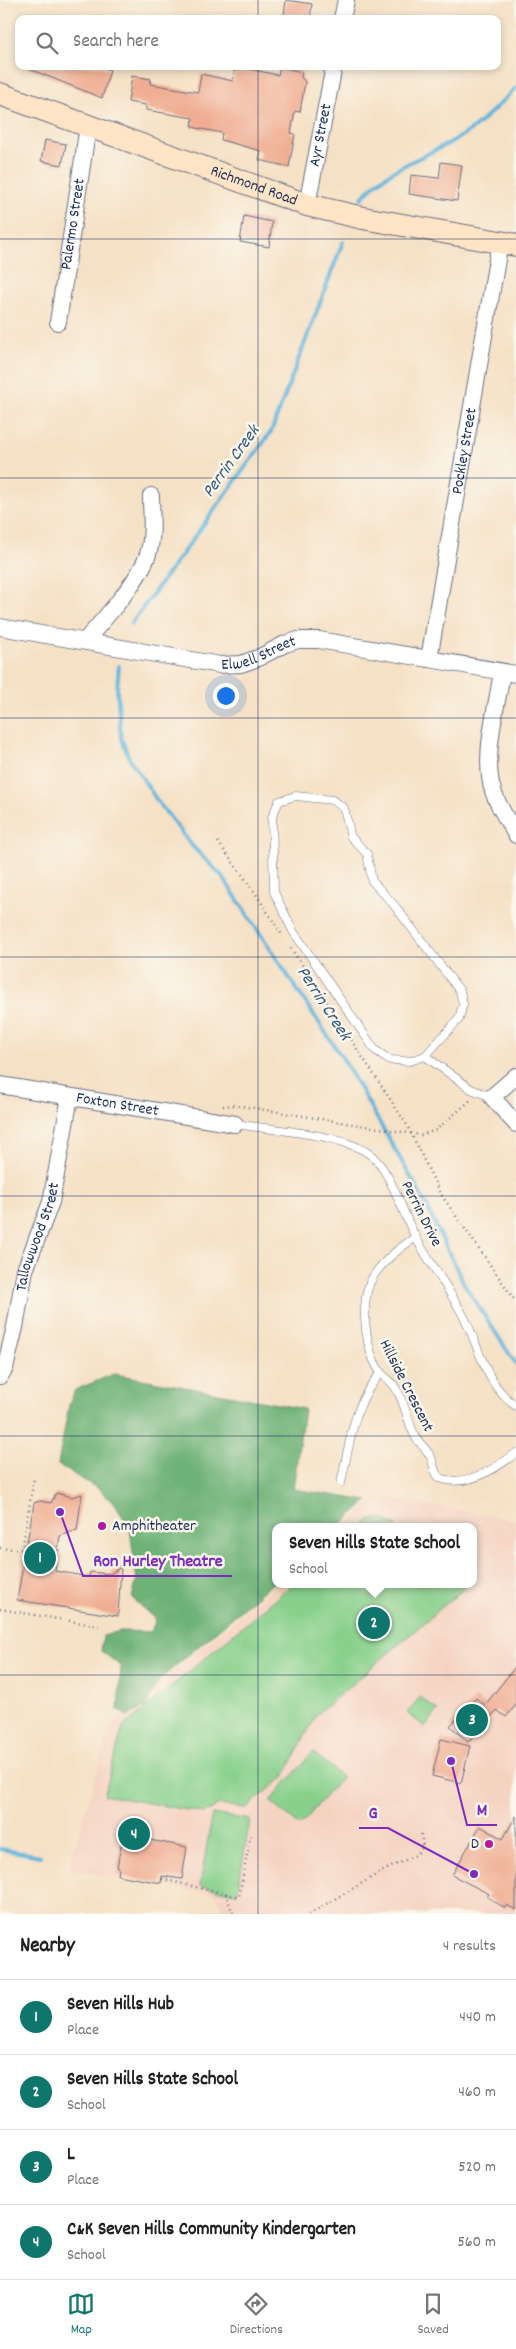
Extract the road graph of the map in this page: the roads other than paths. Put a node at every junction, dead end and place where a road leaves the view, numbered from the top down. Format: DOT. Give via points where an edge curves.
graph roads {
  1 [pos="346,0"];
  2 [pos="343,15"];
  3 [pos="333,70"];
  4 [pos="0,94"];
  5 [pos="88,126"];
  6 [pos="307,205"];
  7 [pos="508,244"];
  8 [pos="58,322"];
  9 [pos="151,496"];
  10 [pos="1,632"];
  11 [pos="85,641"];
  12 [pos="429,659"];
  13 [pos="509,673"];
  14 [pos="516,835"];
  15 [pos="425,1056"];
  16 [pos="516,1076"];
  17 [pos="0,1085"];
  18 [pos="486,1095"];
  19 [pos="70,1097"];
  20 [pos="235,1124"];
  21 [pos="516,1124"];
  22 [pos="416,1237"];
  23 [pos="381,1373"];
  24 [pos="0,1376"];
  25 [pos="516,1406"];
  26 [pos="516,1453"];
  27 [pos="341,1482"];
  1 -- 2 [label="street"];
  3 -- 6 [label="street, Ayr Street"];
  4 -- 5 [label="main road, Richmond Road"];
  5 -- 6 [label="main road, Richmond Road"];
  5 -- 8 [label="street, Palermo Street"];
  6 -- 7 [label="main road, Richmond Road"];
  7 -- 12 [label="street, Pockley Street"];
  9 -- 11 [label="street" via="151,537 144,564"];
  10 -- 11 [label="street, Elwell Street"];
  11 -- 12 [label="street, Elwell Street" via="220,665 241,664 298,640 319,640"];
  12 -- 13 [label="street, Elwell Street"];
  13 -- 14 [label="street" via="491,745 489,773 493,791"];
  15 -- 15 [label="lane" via="410,1061 390,1060 375,1050 293,931 274,892 272,817 279,801 296,796 332,800 344,808 351,837 367,854 372,881 460,991 463,1004 459,1020"];
  15 -- 18 [label="lane" via="471,1089"];
  16 -- 18 [label="street"];
  17 -- 19 [label="street, Foxton Street"];
  18 -- 21 [label="street"];
  19 -- 20 [label="street, Foxton Street"];
  19 -- 24 [label="street, Tallowwood Street" via="51,1202 25,1270 15,1327"];
  20 -- 22 [label="lane, Perrin Drive" via="334,1139 369,1153 382,1168"];
  22 -- 23 [label="lane, Hillside Crescent" via="390,1255 372,1277 363,1322"];
  22 -- 25 [label="lane, Perrin Drive" via="466,1321 492,1382 500,1394"];
  23 -- 26 [label="lane, Hillside Crescent" via="395,1387 415,1438 430,1455 435,1472 442,1479 463,1480 498,1467"];
  23 -- 27 [label="lane" via="368,1386 358,1411"];
}
